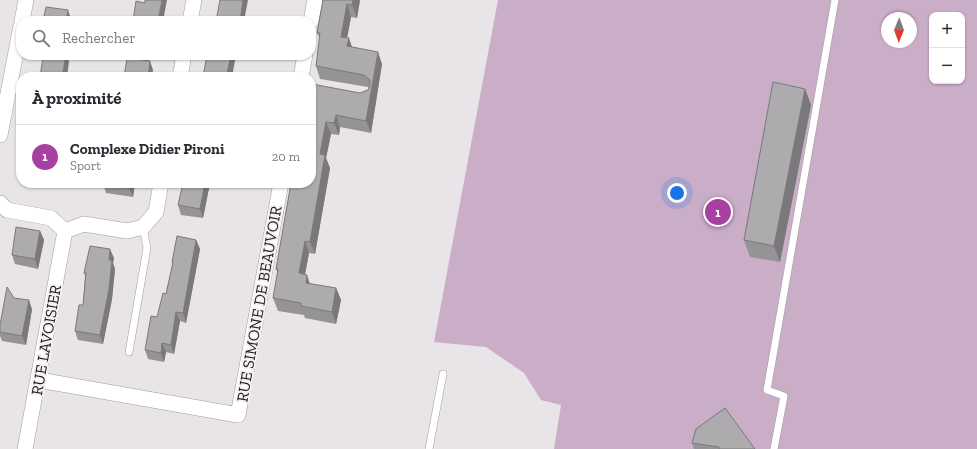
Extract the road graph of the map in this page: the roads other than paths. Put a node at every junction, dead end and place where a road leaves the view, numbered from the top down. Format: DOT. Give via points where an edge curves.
graph roads {
  1 [pos="26,0"];
  2 [pos="194,0"];
  3 [pos="315,0"];
  4 [pos="835,0"];
  5 [pos="23,16"];
  6 [pos="191,16"];
  7 [pos="312,16"];
  8 [pos="16,52"];
  9 [pos="183,60"];
  10 [pos="304,60"];
  11 [pos="181,72"];
  12 [pos="301,72"];
  13 [pos="0,135"];
  14 [pos="160,188"];
  15 [pos="280,188"];
  16 [pos="0,203"];
  17 [pos="143,227"];
  18 [pos="66,231"];
  19 [pos="129,352"];
  20 [pos="444,374"];
  21 [pos="39,380"];
  22 [pos="25,449"];
  23 [pos="430,449"];
  24 [pos="774,449"];
  1 -- 5 [label="street"];
  2 -- 6 [label="street"];
  3 -- 7 [label="street"];
  4 -- 24 [label="lane" via="766,390 784,396"];
  8 -- 13 [label="street"];
  9 -- 11 [label="street"];
  10 -- 12 [label="street"];
  14 -- 17 [label="street" via="156,212"];
  15 -- 21 [label="street, RUE SIMONE DE BEAUVOIR" via="238,415"];
  16 -- 18 [label="street" via="7,210 51,218"];
  17 -- 18 [label="street" via="127,231 84,224"];
  17 -- 19 [label="lane" via="148,248"];
  18 -- 21 [label="street, RUE LAVOISIER"];
  20 -- 23 [label="lane"];
  21 -- 22 [label="street, RUE LAVOISIER"];
}
